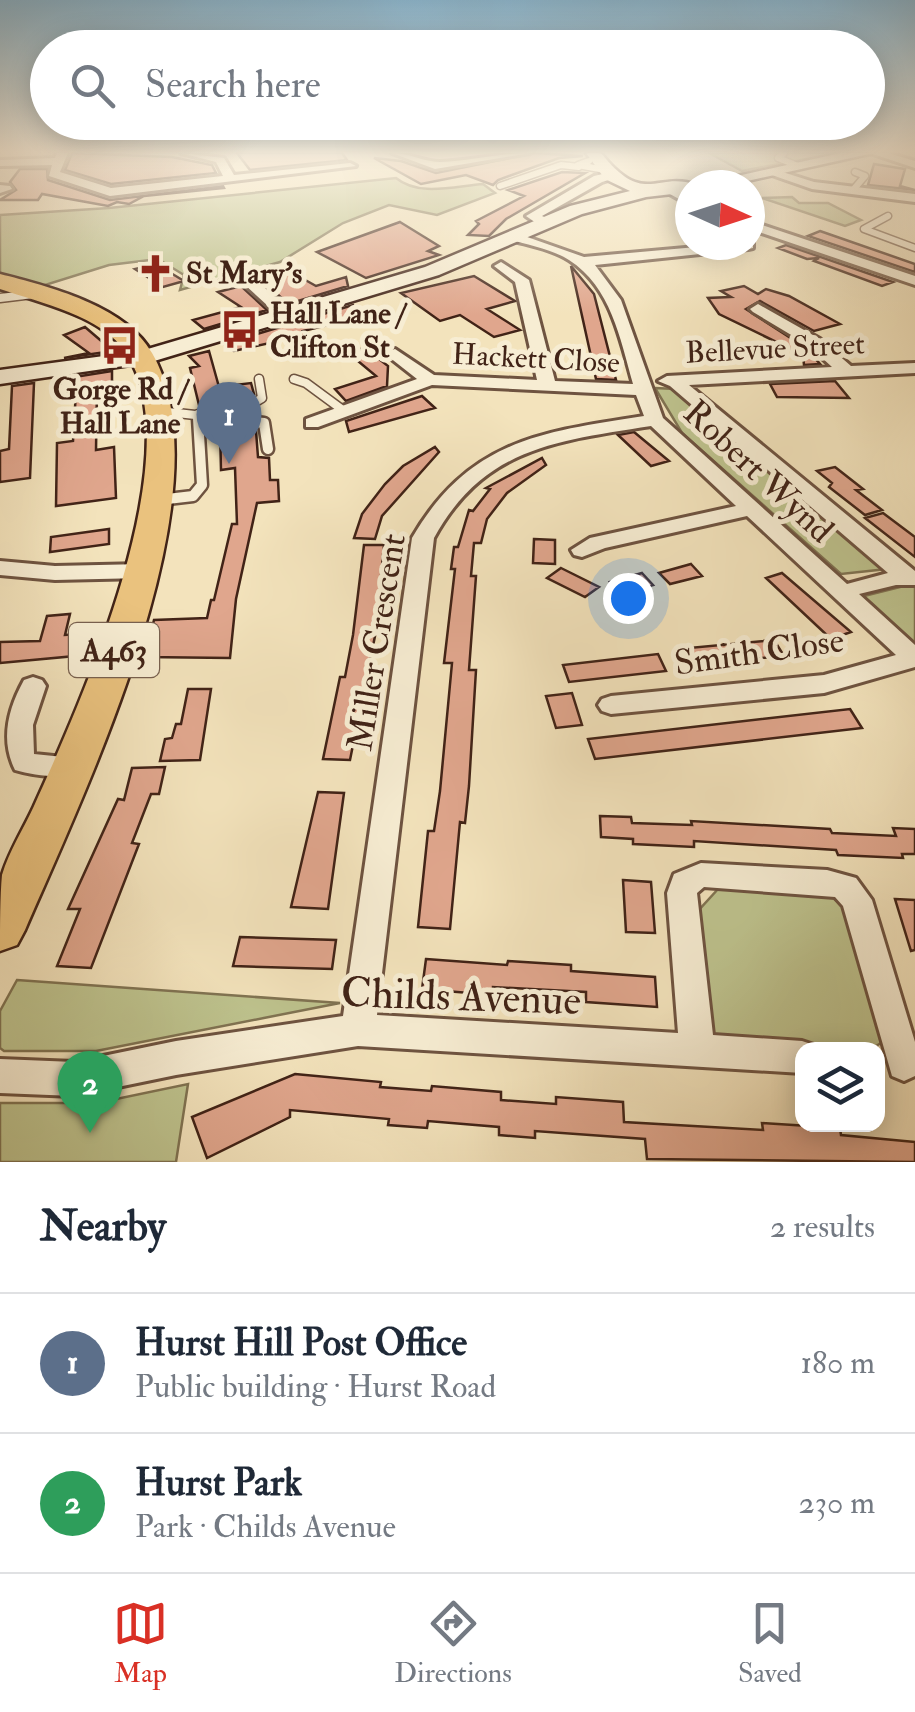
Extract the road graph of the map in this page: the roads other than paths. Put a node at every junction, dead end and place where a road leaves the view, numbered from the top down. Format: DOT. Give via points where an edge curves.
graph roads {
  1 [pos="543,207"];
  2 [pos="594,207"];
  3 [pos="888,216"];
  4 [pos="544,222"];
  5 [pos="765,230"];
  6 [pos="772,232"];
  7 [pos="513,236"];
  8 [pos="765,236"];
  9 [pos="915,248"];
  10 [pos="675,252"];
  11 [pos="580,262"];
  12 [pos="500,266"];
  13 [pos="249,281"];
  14 [pos="915,281"];
  15 [pos="0,282"];
  16 [pos="33,294"];
  17 [pos="0,298"];
  18 [pos="758,310"];
  19 [pos="285,314"];
  20 [pos="395,354"];
  21 [pos="143,357"];
  22 [pos="915,368"];
  23 [pos="848,373"];
  24 [pos="0,377"];
  25 [pos="294,378"];
  26 [pos="259,379"];
  27 [pos="430,380"];
  28 [pos="674,381"];
  29 [pos="639,385"];
  30 [pos="548,388"];
  31 [pos="159,411"];
  32 [pos="344,411"];
  33 [pos="198,414"];
  34 [pos="656,420"];
  35 [pos="312,422"];
  36 [pos="268,449"];
  37 [pos="159,500"];
  38 [pos="750,509"];
  39 [pos="582,550"];
  40 [pos="0,568"];
  41 [pos="143,571"];
  42 [pos="911,578"];
  43 [pos="840,592"];
  44 [pos="915,658"];
  45 [pos="33,686"];
  46 [pos="611,705"];
  47 [pos="73,766"];
  48 [pos="0,930"];
  49 [pos="358,1030"];
  50 [pos="698,1049"];
  51 [pos="795,1056"];
  52 [pos="899,1064"];
  53 [pos="0,1076"];
  1 -- 4 [label="street" via="532,216"];
  2 -- 4 [label="street"];
  3 -- 9 [label="lane" via="864,228"];
  4 -- 7 [label="street"];
  5 -- 6 [label="street"];
  6 -- 8 [label="street"];
  6 -- 14 [label="street"];
  7 -- 11 [label="street, Robert Wynd"];
  7 -- 19 [label="street" via="432,271"];
  10 -- 11 [label="street"];
  11 -- 29 [label="street, Robert Wynd" via="614,302"];
  12 -- 30 [label="street" via="522,280"];
  13 -- 19 [label="street"];
  15 -- 16 [label="main road, A463"];
  16 -- 17 [label="lane"];
  16 -- 21 [label="main road, A463" via="107,321"];
  18 -- 23 [label="street" via="814,342"];
  19 -- 21 [label="street"];
  20 -- 27 [label="street, Hackett Close"];
  21 -- 24 [label="street"];
  21 -- 31 [label="main road, A463"];
  22 -- 23 [label="street, Bellevue Street"];
  23 -- 28 [label="street, Bellevue Street"];
  25 -- 32 [label="lane"];
  26 -- 33 [label="lane" via="262,398 252,404"];
  27 -- 30 [label="street, Hackett Close"];
  27 -- 32 [label="street, Hackett Close"];
  28 -- 29 [label="street, Bellevue Street"];
  28 -- 42 [label="street"];
  29 -- 30 [label="street, Hackett Close"];
  29 -- 34 [label="street, Robert Wynd"];
  31 -- 33 [label="lane"];
  31 -- 37 [label="main road, A463"];
  32 -- 35 [label="street, Hackett Close"];
  33 -- 36 [label="lane" via="264,422"];
  33 -- 37 [label="lane" via="202,485 193,496"];
  34 -- 38 [label="street, Robert Wynd"];
  34 -- 49 [label="street, Miller Crescent" via="542,440 499,458 462,480 430,521 422,538"];
  37 -- 41 [label="main road, A463"];
  38 -- 39 [label="street"];
  38 -- 43 [label="street, Robert Wynd"];
  40 -- 41 [label="street"];
  41 -- 47 [label="main road, A463"];
  42 -- 43 [label="street"];
  43 -- 44 [label="street, Robert Wynd"];
  44 -- 46 [label="street, Smith Close" via="824,684"];
  45 -- 47 [label="street" via="16,738 18,754 25,763"];
  47 -- 48 [label="main road, A463"];
  49 -- 50 [label="street, Childs Avenue"];
  49 -- 53 [label="street, Childs Avenue" via="74,1079"];
  50 -- 51 [label="street, Childs Avenue"];
  50 -- 52 [label="street" via="685,882 701,874 826,882 845,887 857,900"];
}
